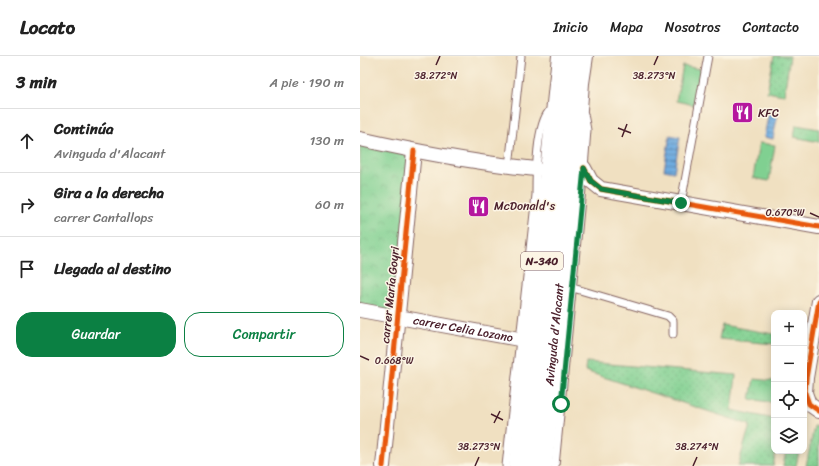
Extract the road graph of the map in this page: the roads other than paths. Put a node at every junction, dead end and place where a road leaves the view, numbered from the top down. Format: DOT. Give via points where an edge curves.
graph roads {
  1 [pos="521,56"];
  2 [pos="563,56"];
  3 [pos="582,56"];
  4 [pos="708,56"];
  5 [pos="578,83"];
  6 [pos="557,102"];
  7 [pos="360,139"];
  8 [pos="414,151"];
  9 [pos="509,167"];
  10 [pos="584,168"];
  11 [pos="536,169"];
  12 [pos="681,203"];
  13 [pos="819,228"];
  14 [pos="573,288"];
  15 [pos="819,301"];
  16 [pos="360,310"];
  17 [pos="398,317"];
  18 [pos="673,334"];
  19 [pos="519,339"];
  20 [pos="819,411"];
  21 [pos="383,466"];
  22 [pos="506,466"];
  23 [pos="520,466"];
  24 [pos="541,466"];
  25 [pos="555,466"];
  1 -- 9 [label="lane"];
  2 -- 6 [label="highway, Avinguda d'Alacant / N-340"];
  3 -- 5 [label="highway, Avinguda d'Alacant / N-340"];
  4 -- 12 [label="lane"];
  5 -- 10 [label="lane, Avinguda d'Alacant" via="587,130"];
  5 -- 24 [label="highway, Avinguda d'Alacant / N-340"];
  6 -- 11 [label="lane, Avinguda d'Alacant" via="548,112 541,130"];
  6 -- 23 [label="highway, Avinguda d'Alacant / N-340"];
  7 -- 8 [label="street"];
  8 -- 9 [label="street"];
  8 -- 17 [label="street, carrer María Goyri"];
  9 -- 11 [label="street"];
  10 -- 12 [label="street" via="591,181 601,189"];
  10 -- 14 [label="lane, Avinguda d'Alacant"];
  11 -- 19 [label="lane, Avinguda d'Alacant" via="536,195"];
  12 -- 13 [label="street"];
  14 -- 18 [label="lane" via="668,316 674,321"];
  14 -- 25 [label="lane, Avinguda d'Alacant"];
  15 -- 20 [label="street" via="805,393 809,404"];
  16 -- 17 [label="street, carrer Celia Lozano"];
  17 -- 19 [label="street, carrer Celia Lozano"];
  17 -- 21 [label="street, carrer María Goyri"];
  19 -- 22 [label="lane, Avinguda d'Alacant"];
}
